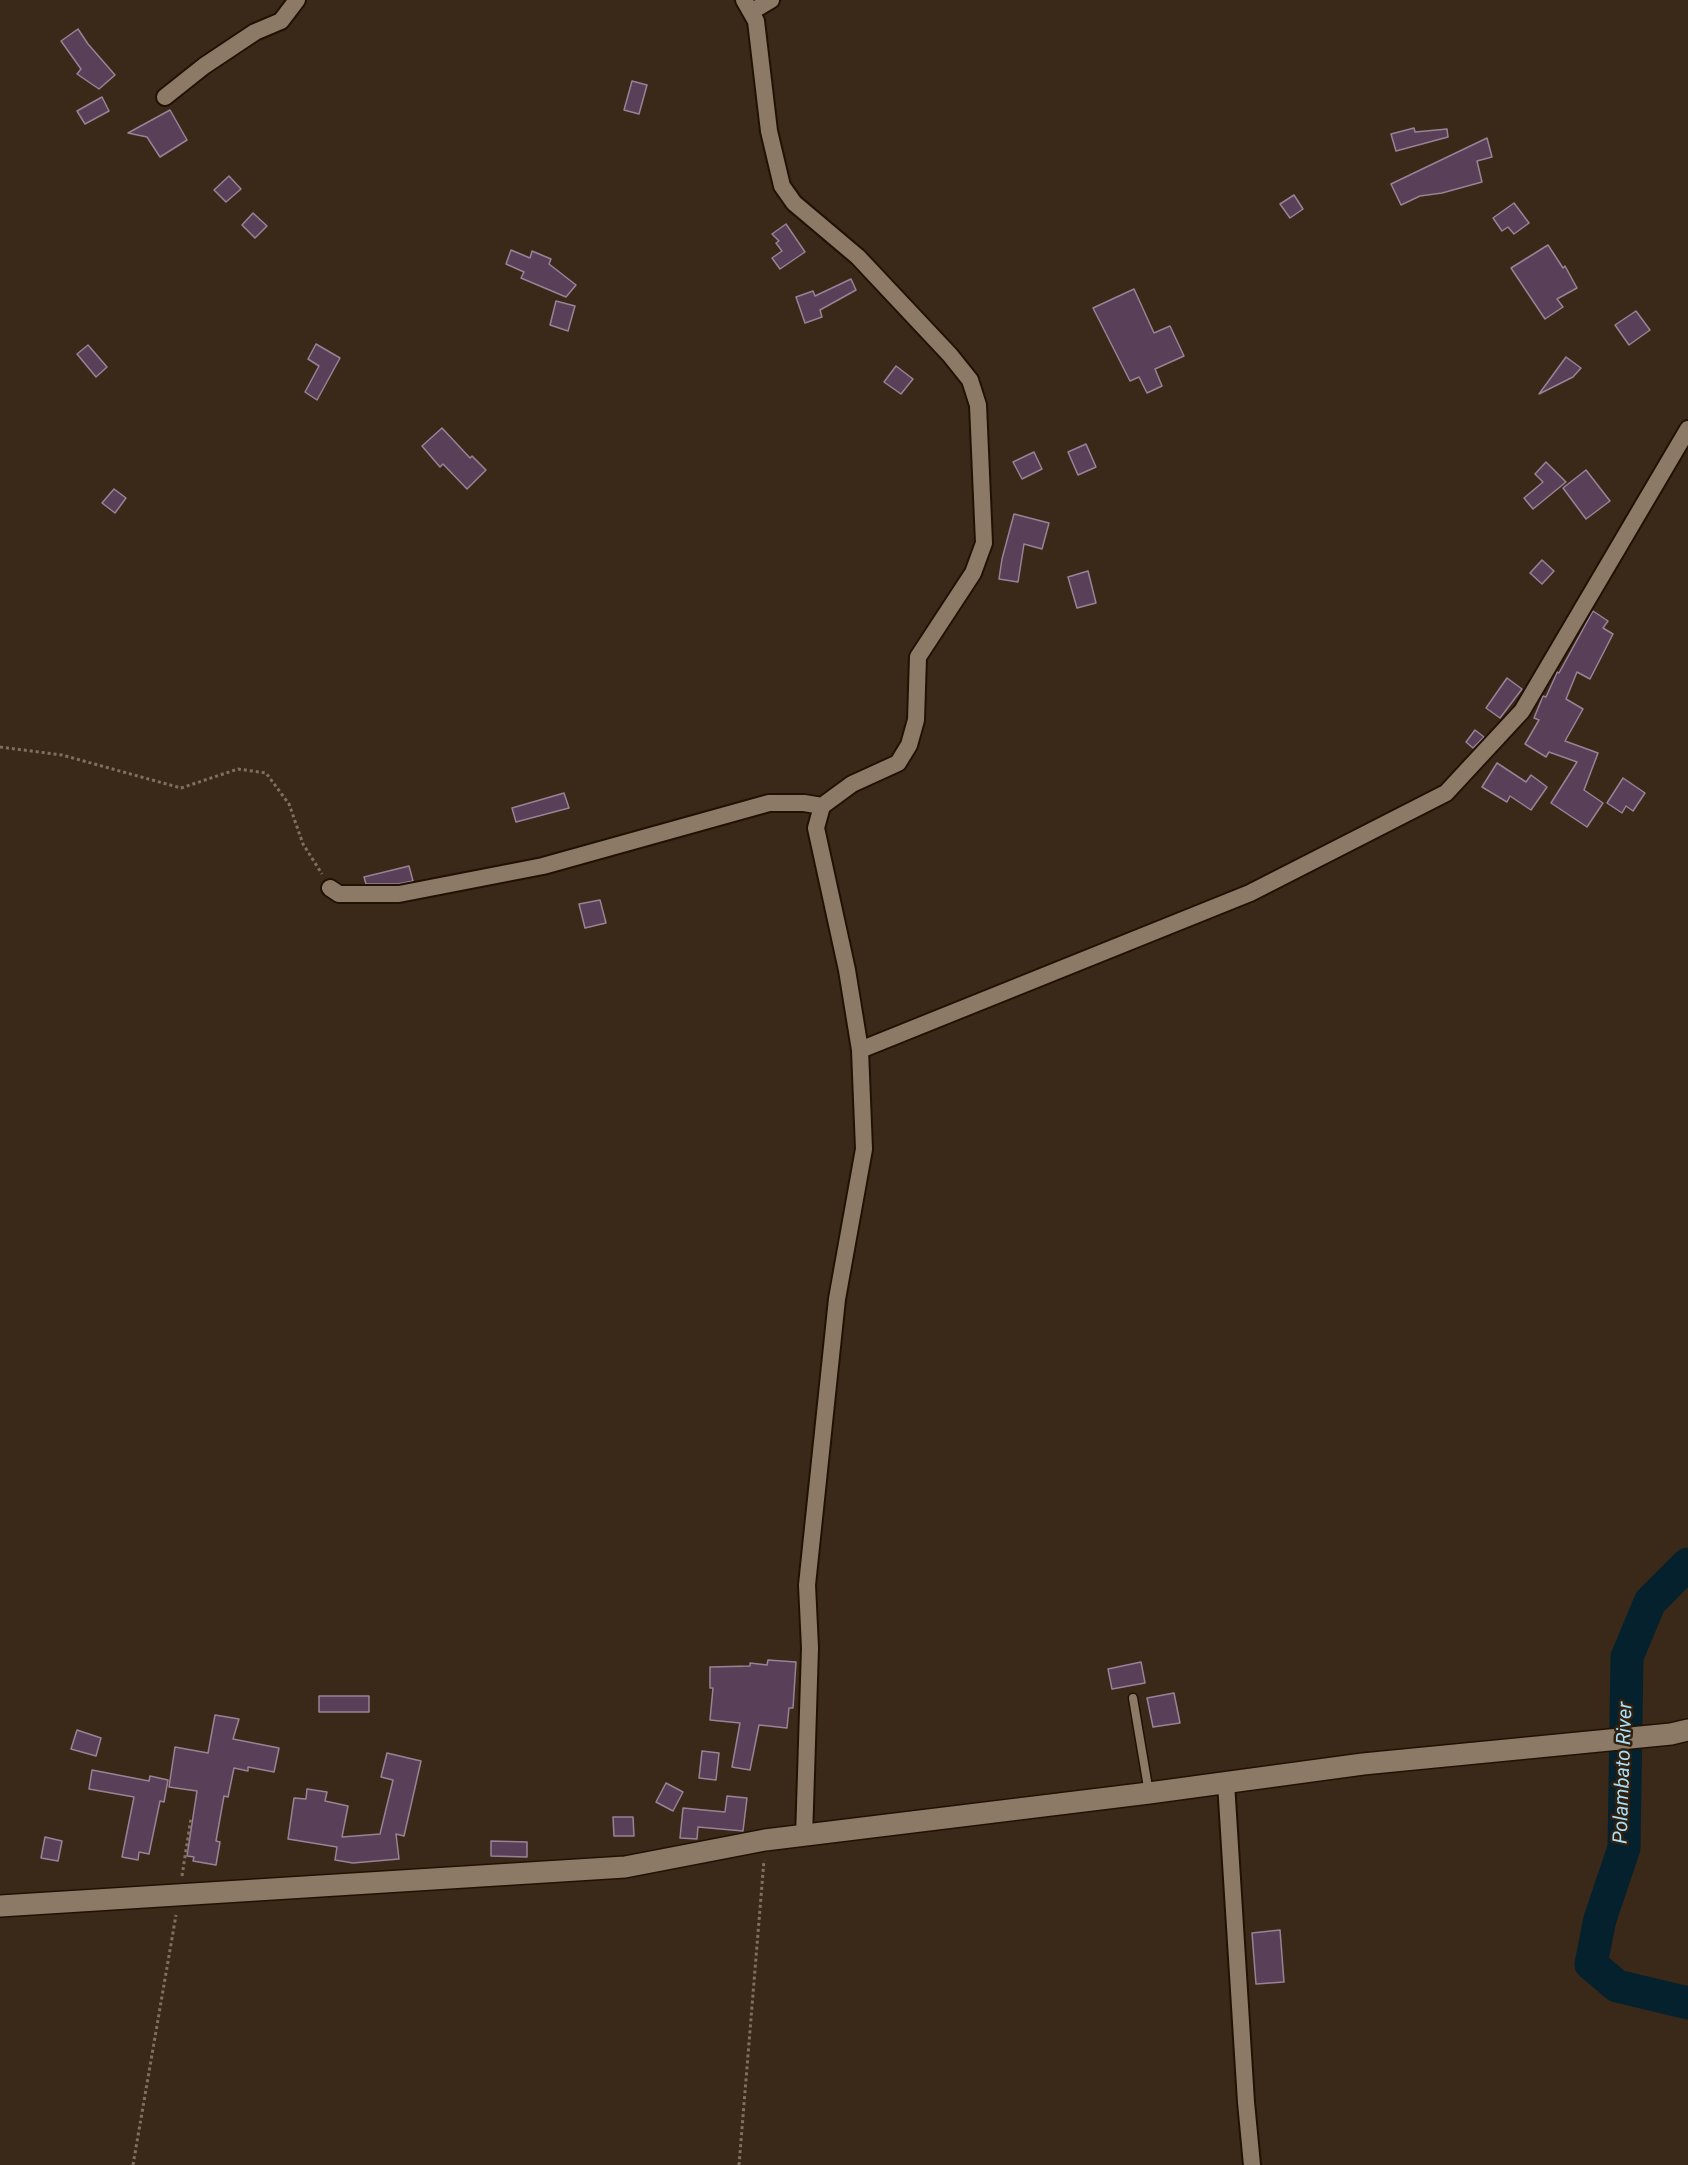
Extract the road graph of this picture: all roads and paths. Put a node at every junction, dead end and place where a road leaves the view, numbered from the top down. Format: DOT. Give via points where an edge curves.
graph roads {
  1 [pos="297,0"];
  2 [pos="771,0"];
  3 [pos="748,6"];
  4 [pos="165,97"];
  5 [pos="1688,429"];
  6 [pos="0,747"];
  7 [pos="822,806"];
  8 [pos="330,888"];
  9 [pos="860,1050"];
  10 [pos="1133,1698"];
  11 [pos="1680,1732"];
  12 [pos="1226,1783"];
  13 [pos="1149,1793"];
  14 [pos="191,1818"];
  15 [pos="804,1837"];
  16 [pos="765,1840"];
  17 [pos="179,1896"];
  18 [pos="0,1906"];
  19 [pos="133,2165"];
  20 [pos="739,2165"];
  21 [pos="1252,2165"];
  1 -- 4 [label="street" via="281,21 255,32"];
  2 -- 3 [label="street"];
  3 -- 7 [label="street" via="756,21 769,131 782,186 794,202 858,257 950,354 970,380 978,405 984,543 973,573 918,657 916,720 909,745 898,763 852,784"];
  5 -- 9 [label="street" via="1522,711 1446,793 1250,893"];
  6 -- 8 [label="path" via="62,755 181,788 238,769 266,773 289,804 303,844"];
  7 -- 8 [label="street" via="769,803 543,866 399,894 339,894"];
  7 -- 9 [label="street" via="816,828"];
  9 -- 15 [label="street" via="864,1149 837,1299 807,1585 810,1648"];
  10 -- 13 [label="lane"];
  11 -- 12 [label="street" via="1363,1764"];
  12 -- 13 [label="street"];
  12 -- 21 [label="street"];
  13 -- 15 [label="street"];
  14 -- 17 [label="path"];
  15 -- 16 [label="street"];
  16 -- 17 [label="street" via="625,1867"];
  16 -- 20 [label="path"];
  17 -- 18 [label="street"];
  17 -- 19 [label="path"];
}
